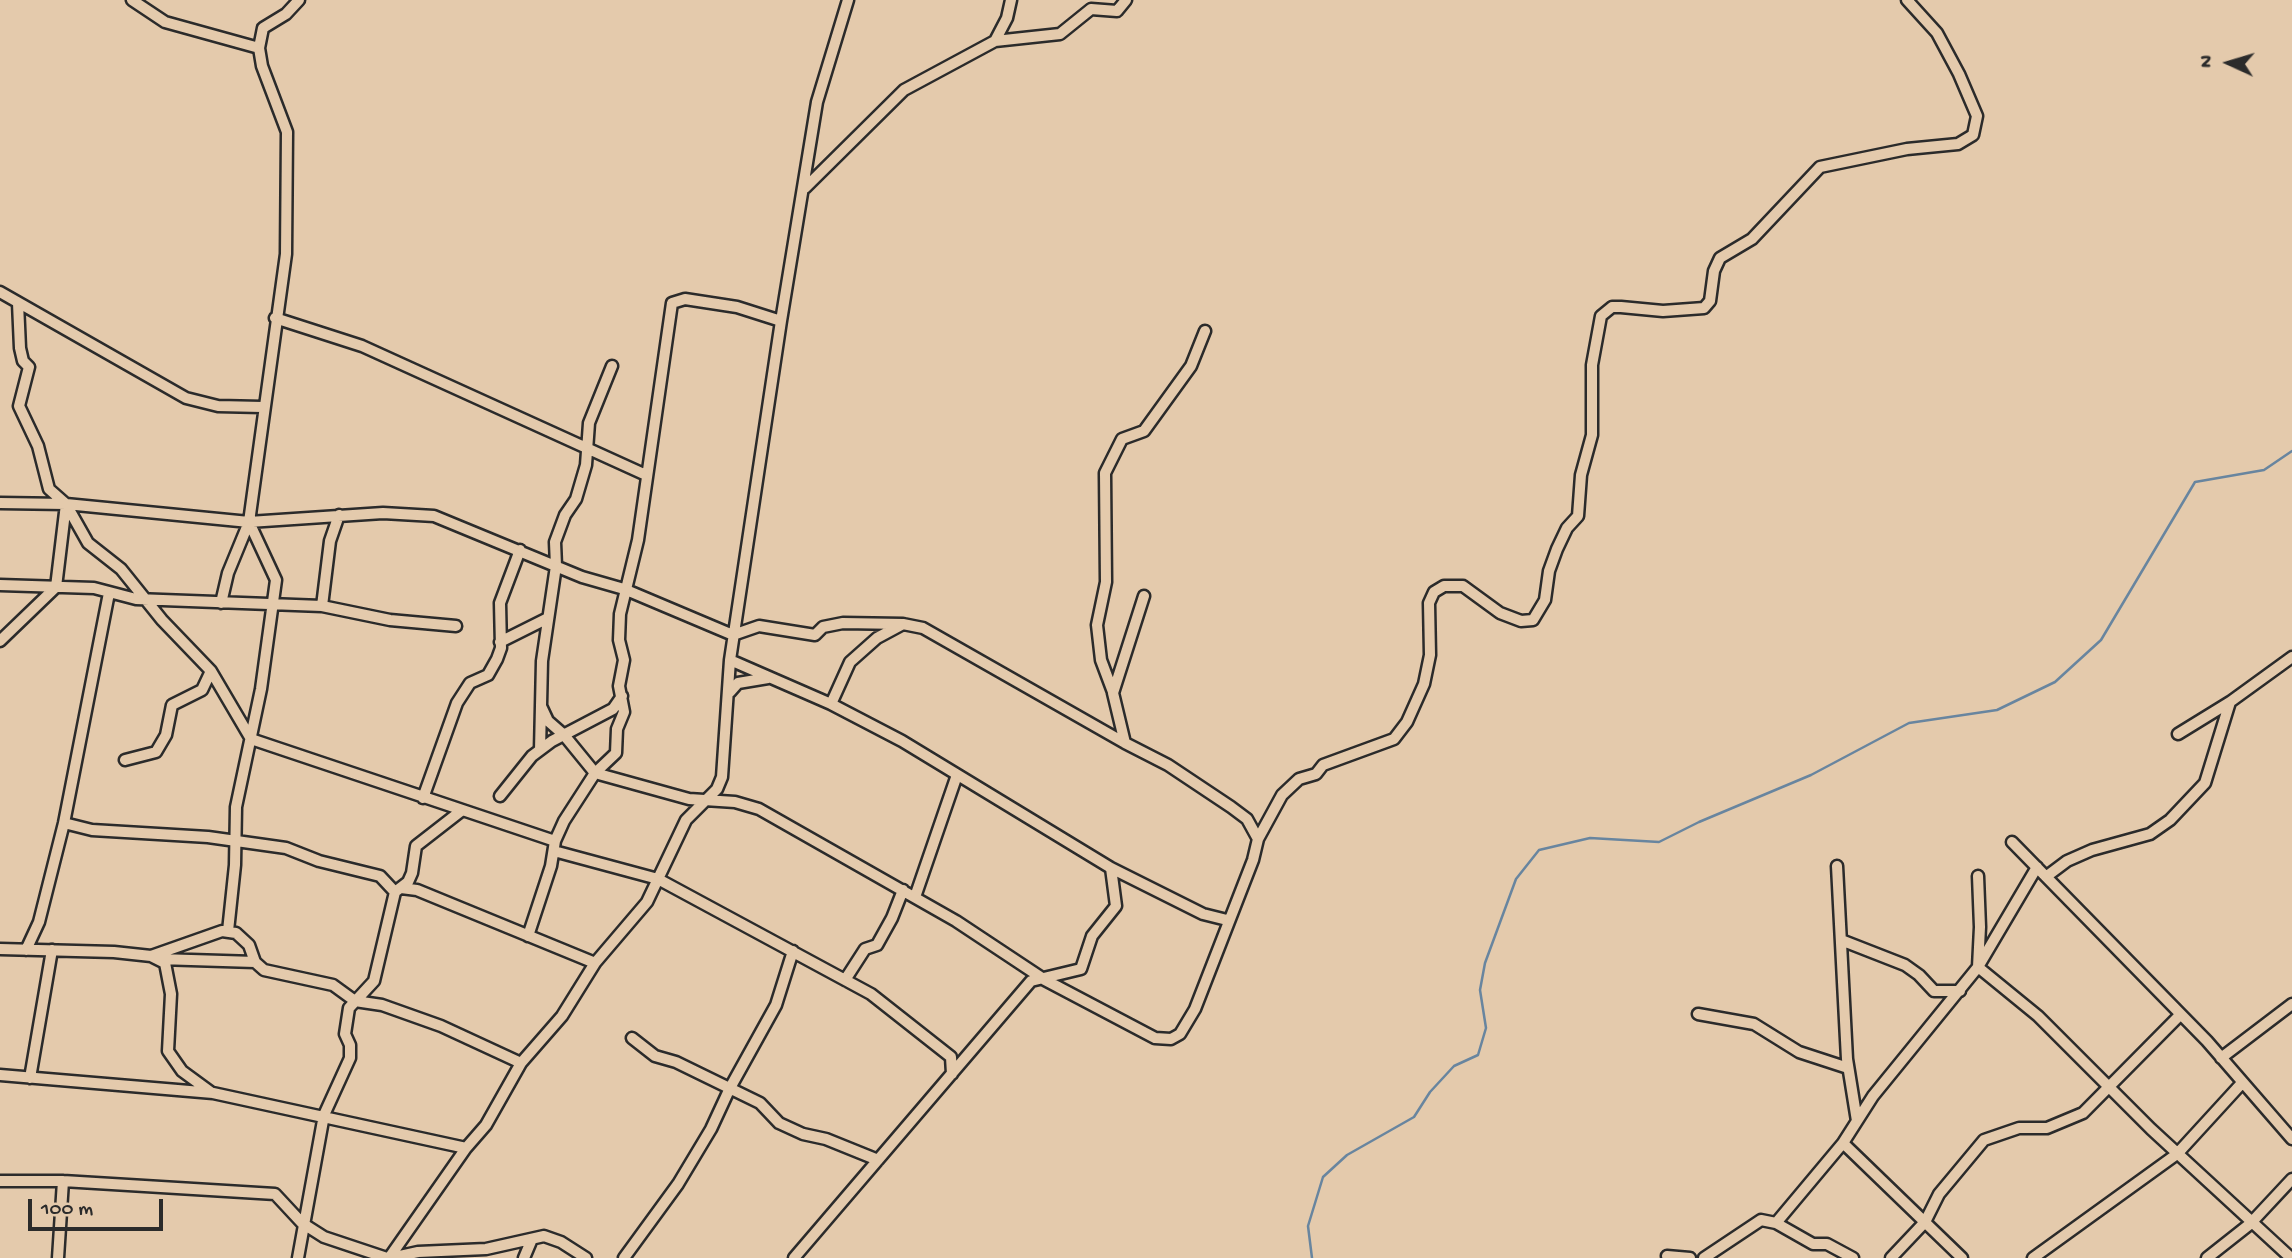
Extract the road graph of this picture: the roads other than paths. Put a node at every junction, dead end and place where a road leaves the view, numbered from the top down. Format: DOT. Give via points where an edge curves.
graph roads {
  1 [pos="132,0"];
  2 [pos="299,0"];
  3 [pos="848,0"];
  4 [pos="1011,0"];
  5 [pos="1126,0"];
  6 [pos="1907,0"];
  7 [pos="995,41"];
  8 [pos="258,48"];
  9 [pos="805,189"];
  10 [pos="0,292"];
  11 [pos="18,303"];
  12 [pos="275,318"];
  13 [pos="781,321"];
  14 [pos="1205,331"];
  15 [pos="612,366"];
  16 [pos="262,407"];
  17 [pos="588,447"];
  18 [pos="646,475"];
  19 [pos="0,503"];
  20 [pos="66,504"];
  21 [pos="339,515"];
  22 [pos="249,522"];
  23 [pos="520,550"];
  24 [pos="556,566"];
  25 [pos="0,585"];
  26 [pos="56,587"];
  27 [pos="624,589"];
  28 [pos="109,593"];
  29 [pos="1144,596"];
  30 [pos="146,600"];
  31 [pos="221,603"];
  32 [pos="272,606"];
  33 [pos="322,607"];
  34 [pos="548,618"];
  35 [pos="903,624"];
  36 [pos="456,625"];
  37 [pos="733,635"];
  38 [pos="0,641"];
  39 [pos="500,642"];
  40 [pos="2292,657"];
  41 [pos="730,660"];
  42 [pos="211,671"];
  43 [pos="768,678"];
  44 [pos="730,692"];
  45 [pos="1113,693"];
  46 [pos="622,696"];
  47 [pos="2230,702"];
  48 [pos="831,704"];
  49 [pos="541,706"];
  50 [pos="2178,734"];
  51 [pos="564,735"];
  52 [pos="251,739"];
  53 [pos="1125,743"];
  54 [pos="540,750"];
  55 [pos="125,760"];
  56 [pos="595,773"];
  57 [pos="957,775"];
  58 [pos="500,796"];
  59 [pos="423,798"];
  60 [pos="706,801"];
  61 [pos="461,811"];
  62 [pos="64,823"];
  63 [pos="1258,839"];
  64 [pos="236,841"];
  65 [pos="2012,842"];
  66 [pos="554,846"];
  67 [pos="1837,866"];
  68 [pos="2037,867"];
  69 [pos="1111,868"];
  70 [pos="1978,876"];
  71 [pos="2047,876"];
  72 [pos="658,879"];
  73 [pos="398,890"];
  74 [pos="903,890"];
  75 [pos="915,897"];
  76 [pos="1227,920"];
  77 [pos="229,931"];
  78 [pos="528,936"];
  79 [pos="1841,940"];
  80 [pos="0,949"];
  81 [pos="26,950"];
  82 [pos="52,950"];
  83 [pos="793,951"];
  84 [pos="155,958"];
  85 [pos="255,962"];
  86 [pos="595,963"];
  87 [pos="1978,967"];
  88 [pos="845,980"];
  89 [pos="1045,980"];
  90 [pos="1959,991"];
  91 [pos="355,1001"];
  92 [pos="2292,1004"];
  93 [pos="1698,1014"];
  94 [pos="2180,1015"];
  95 [pos="632,1038"];
  96 [pos="2221,1058"];
  97 [pos="521,1063"];
  98 [pos="1848,1068"];
  99 [pos="953,1074"];
  100 [pos="0,1075"];
  101 [pos="30,1078"];
  102 [pos="2242,1083"];
  103 [pos="730,1088"];
  104 [pos="2110,1088"];
  105 [pos="213,1093"];
  106 [pos="324,1115"];
  107 [pos="1857,1121"];
  108 [pos="2292,1139"];
  109 [pos="1843,1143"];
  110 [pos="466,1148"];
  111 [pos="2177,1154"];
  112 [pos="878,1160"];
  113 [pos="2292,1179"];
  114 [pos="0,1181"];
  115 [pos="63,1181"];
  116 [pos="1925,1222"];
  117 [pos="302,1223"];
  118 [pos="1776,1223"];
  119 [pos="2250,1224"];
  120 [pos="532,1239"];
  121 [pos="1667,1256"];
  122 [pos="58,1258"];
  123 [pos="298,1258"];
  124 [pos="389,1258"];
  125 [pos="524,1258"];
  126 [pos="586,1258"];
  127 [pos="624,1258"];
  128 [pos="794,1258"];
  129 [pos="1690,1258"];
  130 [pos="1704,1258"];
  131 [pos="1853,1258"];
  132 [pos="1891,1258"];
  133 [pos="1962,1258"];
  134 [pos="2033,1258"];
  135 [pos="2207,1258"];
  136 [pos="2291,1258"];
  1 -- 8 [label="street" via="165,22"];
  2 -- 8 [label="street" via="263,28"];
  3 -- 9 [label="street" via="817,102"];
  4 -- 7 [label="street"];
  5 -- 7 [label="street" via="1117,11 1091,9 1060,34"];
  6 -- 63 [label="street" via="1937,33 1959,74 1977,116 1973,135 1958,144 1820,167 1752,239 1720,258 1710,301 1704,308 1612,307 1601,316 1592,365 1592,435 1581,475 1578,516 1558,549 1545,600 1534,620 1521,621 1500,613 1463,586 1444,586 1434,592 1429,603 1430,655 1424,684 1407,722 1394,739 1323,765 1316,774 1299,779 1282,795"];
  7 -- 9 [label="street" via="904,90"];
  8 -- 12 [label="street" via="287,132 286,254"];
  9 -- 13 [label="street"];
  10 -- 11 [label="street"];
  11 -- 16 [label="street" via="186,398 218,406"];
  11 -- 20 [label="street" via="20,348 29,367 19,406 38,446 49,489"];
  12 -- 16 [label="street"];
  12 -- 17 [label="street" via="362,346"];
  13 -- 18 [label="street" via="737,307 685,299 672,303"];
  13 -- 37 [label="street"];
  14 -- 45 [label="street" via="1191,366 1144,431 1122,439 1105,473 1106,582 1097,625 1101,660"];
  15 -- 17 [label="street" via="589,423"];
  16 -- 22 [label="street"];
  17 -- 18 [label="street"];
  17 -- 24 [label="street" via="576,499 555,542"];
  18 -- 27 [label="street" via="638,540"];
  19 -- 20 [label="street"];
  20 -- 22 [label="street"];
  20 -- 26 [label="street"];
  20 -- 30 [label="street" via="88,542 121,569"];
  21 -- 22 [label="street"];
  21 -- 23 [label="street" via="434,516"];
  21 -- 33 [label="street" via="330,541"];
  22 -- 31 [label="street"];
  22 -- 32 [label="street" via="276,580"];
  23 -- 24 [label="street"];
  23 -- 39 [label="street" via="500,603"];
  24 -- 27 [label="street"];
  24 -- 34 [label="street"];
  25 -- 26 [label="street"];
  26 -- 28 [label="street"];
  26 -- 38 [label="street"];
  27 -- 37 [label="street"];
  27 -- 46 [label="street" via="619,628 624,660"];
  28 -- 30 [label="street"];
  28 -- 62 [label="street"];
  29 -- 45 [label="street"];
  30 -- 31 [label="street"];
  30 -- 42 [label="street"];
  31 -- 32 [label="street"];
  32 -- 33 [label="street"];
  32 -- 52 [label="street"];
  33 -- 36 [label="street" via="390,620"];
  34 -- 39 [label="street"];
  34 -- 49 [label="street"];
  35 -- 37 [label="street" via="843,624 823,627 815,635 759,626"];
  35 -- 48 [label="street" via="877,638 850,662"];
  35 -- 53 [label="street" via="923,628"];
  37 -- 41 [label="street"];
  39 -- 59 [label="street" via="498,659 488,675 470,682 457,703"];
  40 -- 47 [label="street"];
  41 -- 43 [label="street"];
  41 -- 44 [label="street"];
  42 -- 52 [label="street"];
  42 -- 55 [label="street" via="202,690 172,705 166,735 156,752"];
  43 -- 44 [label="street" via="738,683"];
  43 -- 48 [label="street"];
  44 -- 60 [label="street" via="722,777"];
  45 -- 53 [label="street"];
  46 -- 51 [label="street" via="613,709"];
  46 -- 56 [label="street" via="624,712 617,729 616,753"];
  47 -- 50 [label="street"];
  47 -- 71 [label="street" via="2205,783 2170,820 2150,834 2067,861"];
  48 -- 57 [label="street"];
  49 -- 51 [label="street" via="548,721"];
  49 -- 54 [label="street"];
  51 -- 54 [label="street"];
  51 -- 56 [label="street"];
  52 -- 59 [label="street"];
  52 -- 64 [label="street" via="236,807"];
  53 -- 63 [label="street" via="1231,807 1247,819"];
  54 -- 58 [label="street"];
  56 -- 60 [label="street"];
  56 -- 66 [label="street"];
  57 -- 69 [label="street"];
  57 -- 75 [label="street"];
  59 -- 61 [label="street"];
  60 -- 72 [label="street" via="687,820"];
  60 -- 74 [label="street" via="759,809"];
  61 -- 66 [label="street"];
  61 -- 73 [label="street" via="419,842 412,873"];
  62 -- 64 [label="street" via="92,831"];
  62 -- 81 [label="street" via="39,922"];
  63 -- 76 [label="street"];
  64 -- 73 [label="street" via="286,848 318,861 374,873"];
  64 -- 77 [label="street"];
  65 -- 68 [label="street"];
  66 -- 72 [label="street"];
  66 -- 78 [label="street"];
  67 -- 79 [label="street"];
  68 -- 71 [label="street"];
  68 -- 87 [label="street"];
  69 -- 76 [label="street" via="1203,914"];
  69 -- 89 [label="street" via="1116,906 1092,936 1081,969"];
  70 -- 87 [label="street"];
  71 -- 94 [label="street"];
  72 -- 83 [label="street"];
  72 -- 86 [label="street" via="647,902"];
  73 -- 78 [label="street" via="417,890"];
  73 -- 91 [label="street" via="374,981"];
  74 -- 75 [label="street"];
  74 -- 88 [label="street" via="877,945 865,949"];
  75 -- 89 [label="street"];
  76 -- 89 [label="street" via="1195,1009 1180,1034 1171,1039 1155,1038"];
  77 -- 84 [label="street"];
  77 -- 85 [label="street" via="243,938"];
  78 -- 86 [label="street"];
  79 -- 90 [label="street" via="1905,965 1934,991"];
  79 -- 98 [label="street"];
  80 -- 81 [label="street"];
  81 -- 82 [label="street"];
  82 -- 84 [label="street"];
  82 -- 101 [label="street"];
  83 -- 88 [label="street"];
  83 -- 103 [label="street" via="776,1005"];
  84 -- 85 [label="street"];
  84 -- 105 [label="street" via="165,963 171,983 168,1051 182,1071"];
  85 -- 91 [label="street" via="264,970 333,985"];
  86 -- 97 [label="street" via="562,1016"];
  87 -- 90 [label="street"];
  87 -- 104 [label="street" via="2038,1016"];
  88 -- 99 [label="street" via="899,1013 951,1058"];
  89 -- 99 [label="street" via="1031,981"];
  90 -- 107 [label="street"];
  91 -- 97 [label="street" via="383,1005 441,1026"];
  91 -- 106 [label="street" via="349,1008 345,1034 351,1058"];
  92 -- 96 [label="street"];
  93 -- 98 [label="street" via="1754,1024 1799,1052"];
  94 -- 96 [label="street"];
  94 -- 104 [label="street"];
  95 -- 103 [label="street" via="655,1056"];
  96 -- 102 [label="street"];
  97 -- 110 [label="street" via="486,1125"];
  98 -- 107 [label="street"];
  99 -- 112 [label="street"];
  100 -- 101 [label="street"];
  101 -- 105 [label="street"];
  102 -- 108 [label="street"];
  102 -- 111 [label="street"];
  103 -- 112 [label="street" via="760,1103 779,1123 803,1135"];
  103 -- 127 [label="street" via="678,1184"];
  104 -- 111 [label="street"];
  104 -- 116 [label="street" via="2083,1113 2047,1128 2019,1128 1984,1140 1939,1195"];
  105 -- 106 [label="street"];
  106 -- 110 [label="street" via="390,1134"];
  106 -- 117 [label="street"];
  107 -- 109 [label="street"];
  109 -- 116 [label="street"];
  109 -- 118 [label="street"];
  110 -- 124 [label="street"];
  111 -- 119 [label="street"];
  111 -- 134 [label="street"];
  112 -- 128 [label="street"];
  113 -- 119 [label="street"];
  114 -- 115 [label="street"];
  115 -- 117 [label="street" via="275,1195"];
  115 -- 122 [label="street"];
  116 -- 132 [label="street"];
  116 -- 133 [label="street"];
  117 -- 123 [label="street"];
  117 -- 124 [label="street" via="335,1241"];
  118 -- 130 [label="street" via="1761,1220"];
  118 -- 131 [label="street" via="1813,1244 1827,1244"];
  119 -- 135 [label="street"];
  119 -- 136 [label="street"];
  120 -- 124 [label="street" via="486,1249"];
  120 -- 125 [label="street"];
  120 -- 126 [label="street" via="550,1237"];
  121 -- 129 [label="street"];
}
